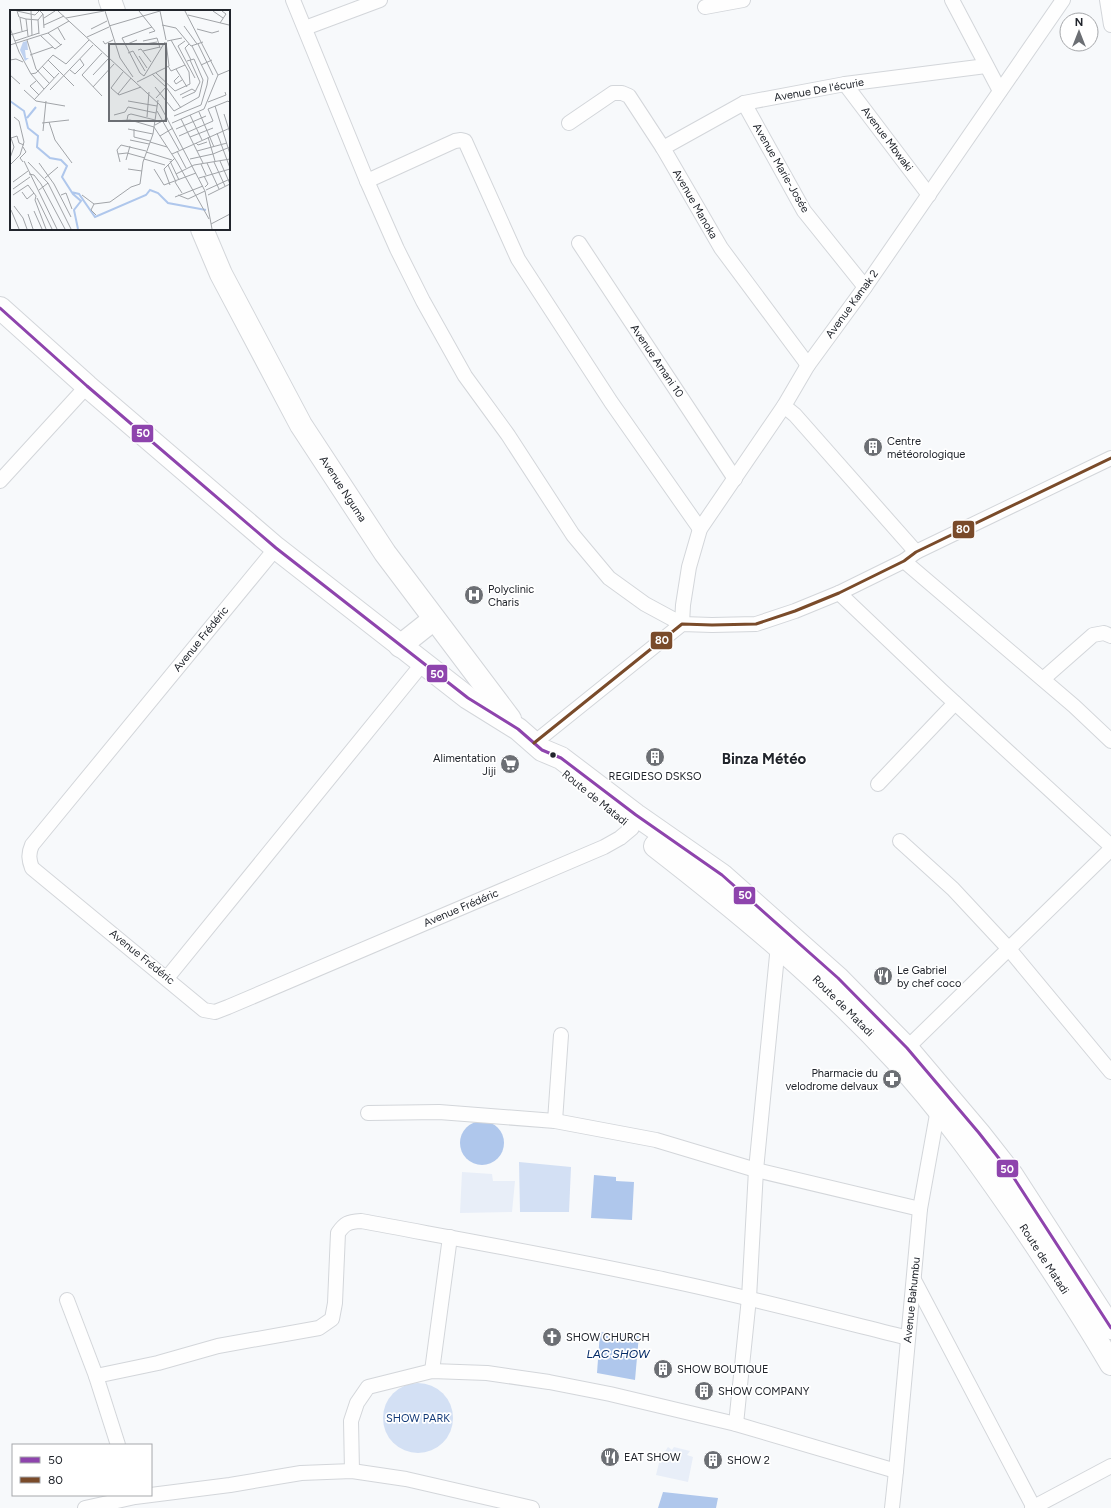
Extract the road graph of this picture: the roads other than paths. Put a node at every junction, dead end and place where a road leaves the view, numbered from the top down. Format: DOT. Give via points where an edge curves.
graph roads {
  1 [pos="110,0"];
  2 [pos="293,0"];
  3 [pos="380,0"];
  4 [pos="743,0"];
  5 [pos="952,0"];
  6 [pos="1062,0"];
  7 [pos="1107,0"];
  8 [pos="705,7"];
  9 [pos="114,10"];
  10 [pos="1111,25"];
  11 [pos="305,28"];
  12 [pos="986,66"];
  13 [pos="845,84"];
  14 [pos="1000,91"];
  15 [pos="744,103"];
  16 [pos="568,124"];
  17 [pos="663,148"];
  18 [pos="367,182"];
  19 [pos="929,195"];
  20 [pos="202,230"];
  21 [pos="579,243"];
  22 [pos="865,287"];
  23 [pos="0,308"];
  24 [pos="808,365"];
  25 [pos="87,386"];
  26 [pos="784,406"];
  27 [pos="1111,458"];
  28 [pos="735,479"];
  29 [pos="0,481"];
  30 [pos="700,529"];
  31 [pos="276,548"];
  32 [pos="916,552"];
  33 [pos="904,561"];
  34 [pos="839,593"];
  35 [pos="434,619"];
  36 [pos="682,624"];
  37 [pos="1111,636"];
  38 [pos="400,646"];
  39 [pos="423,663"];
  40 [pos="1043,679"];
  41 [pos="955,703"];
  42 [pos="531,741"];
  43 [pos="1111,741"];
  44 [pos="878,784"];
  45 [pos="632,828"];
  46 [pos="900,841"];
  47 [pos="1111,848"];
  48 [pos="757,916"];
  49 [pos="778,945"];
  50 [pos="1009,950"];
  51 [pos="167,978"];
  52 [pos="561,1034"];
  53 [pos="907,1048"];
  54 [pos="1111,1072"];
  55 [pos="942,1102"];
  56 [pos="368,1114"];
  57 [pos="555,1122"];
  58 [pos="756,1170"];
  59 [pos="920,1209"];
  60 [pos="450,1237"];
  61 [pos="914,1280"];
  62 [pos="1077,1291"];
  63 [pos="749,1298"];
  64 [pos="67,1300"];
  65 [pos="1111,1328"];
  66 [pos="908,1338"];
  67 [pos="1111,1364"];
  68 [pos="432,1371"];
  69 [pos="96,1376"];
  70 [pos="736,1424"];
  71 [pos="118,1444"];
  72 [pos="1111,1466"];
  73 [pos="352,1471"];
  74 [pos="896,1471"];
  75 [pos="152,1494"];
  76 [pos="135,1496"];
  77 [pos="85,1508"];
  78 [pos="532,1508"];
  79 [pos="892,1508"];
  80 [pos="1033,1508"];
  1 -- 9 [label="main road"];
  2 -- 11 [label="street"];
  3 -- 11 [label="street"];
  4 -- 8 [label="street"];
  5 -- 12 [label="street"];
  6 -- 14 [label="street, Avenue Kamak 2"];
  7 -- 10 [label="street"];
  11 -- 18 [label="street"];
  12 -- 13 [label="street, Avenue De l'écurie"];
  12 -- 14 [label="street"];
  13 -- 15 [label="street, Avenue De l'écurie"];
  13 -- 19 [label="street, Avenue Mbwaki"];
  14 -- 19 [label="street, Avenue Kamak 2"];
  15 -- 17 [label="street, Avenue De l'écurie"];
  15 -- 22 [label="street, Avenue Marie-Josée" via="804,211"];
  16 -- 17 [label="street, Avenue Manoka" via="612,93 622,93 629,96"];
  17 -- 24 [label="street, Avenue Manoka" via="721,248"];
  18 -- 30 [label="street" via="455,141 465,141 518,259 611,402"];
  18 -- 36 [label="street" via="396,249 465,376 508,435 573,535 609,578 645,604"];
  19 -- 22 [label="street, Avenue Kamak 2"];
  20 -- 35 [label="main road, Avenue Nguma" via="221,274 301,425 385,553"];
  21 -- 28 [label="street, Avenue Amani 10"];
  22 -- 24 [label="street, Avenue Kamak 2"];
  23 -- 25 [label="main road, Route de Matadi"];
  24 -- 26 [label="street, Avenue Kamak 2"];
  25 -- 29 [label="street"];
  25 -- 31 [label="main road, Route de Matadi"];
  26 -- 28 [label="street, Avenue Kamak 2"];
  26 -- 32 [label="street" via="795,414"];
  27 -- 32 [label="street"];
  28 -- 30 [label="street, Avenue Kamak 2"];
  30 -- 36 [label="street, Avenue Kamak 2" via="689,567 682,605"];
  31 -- 38 [label="main road, Route de Matadi"];
  31 -- 51 [label="street, Avenue Frédéric" via="36,839 29,852 32,868"];
  32 -- 33 [label="street"];
  33 -- 34 [label="street"];
  33 -- 40 [label="street"];
  34 -- 36 [label="street" via="756,624"];
  34 -- 41 [label="street"];
  35 -- 38 [label="main road"];
  35 -- 42 [label="main road, Avenue Nguma"];
  36 -- 42 [label="street"];
  37 -- 40 [label="street" via="1104,633 1093,635"];
  38 -- 39 [label="main road, Route de Matadi"];
  39 -- 42 [label="main road, Route de Matadi" via="468,698"];
  39 -- 51 [label="street"];
  40 -- 43 [label="street"];
  41 -- 44 [label="street"];
  41 -- 47 [label="street"];
  42 -- 45 [label="main road, Route de Matadi" via="550,761"];
  42 -- 48 [label="main road, Route de Matadi" via="561,758 722,876"];
  45 -- 48 [label="main road, Route de Matadi"];
  45 -- 51 [label="street, Avenue Frédéric" via="604,847 215,1012 204,1010"];
  46 -- 50 [label="street" via="953,889"];
  47 -- 50 [label="street"];
  48 -- 49 [label="main road, Route de Matadi"];
  48 -- 53 [label="main road, Route de Matadi" via="838,978"];
  49 -- 55 [label="main road, Route de Matadi" via="812,975 894,1059"];
  49 -- 58 [label="street"];
  50 -- 53 [label="street"];
  50 -- 54 [label="street"];
  52 -- 57 [label="street"];
  53 -- 55 [label="main road, Route de Matadi"];
  55 -- 59 [label="street, Avenue Bahumbu"];
  55 -- 62 [label="main road, Route de Matadi" via="994,1184"];
  56 -- 57 [label="street" via="439,1112"];
  57 -- 58 [label="street" via="656,1140"];
  58 -- 59 [label="street"];
  58 -- 63 [label="street"];
  59 -- 61 [label="street, Avenue Bahumbu"];
  60 -- 63 [label="street"];
  60 -- 68 [label="street"];
  60 -- 69 [label="street" via="352,1221 344,1225 338,1233 332,1319 319,1328 218,1346 158,1363"];
  61 -- 66 [label="street, Avenue Bahumbu"];
  61 -- 80 [label="street"];
  62 -- 65 [label="main road, Route de Matadi"];
  62 -- 67 [label="main road, Route de Matadi"];
  63 -- 66 [label="street"];
  63 -- 70 [label="street"];
  64 -- 69 [label="street"];
  66 -- 74 [label="street, Avenue Bahumbu"];
  68 -- 70 [label="street" via="487,1373 549,1382"];
  68 -- 73 [label="street" via="368,1387 357,1403 351,1420"];
  69 -- 71 [label="street"];
  70 -- 74 [label="street"];
  72 -- 80 [label="street"];
  73 -- 75 [label="street" via="300,1473 230,1485"];
  73 -- 78 [label="street" via="406,1478"];
  74 -- 79 [label="street, Avenue Bahumbu"];
  76 -- 77 [label="street"];
}
